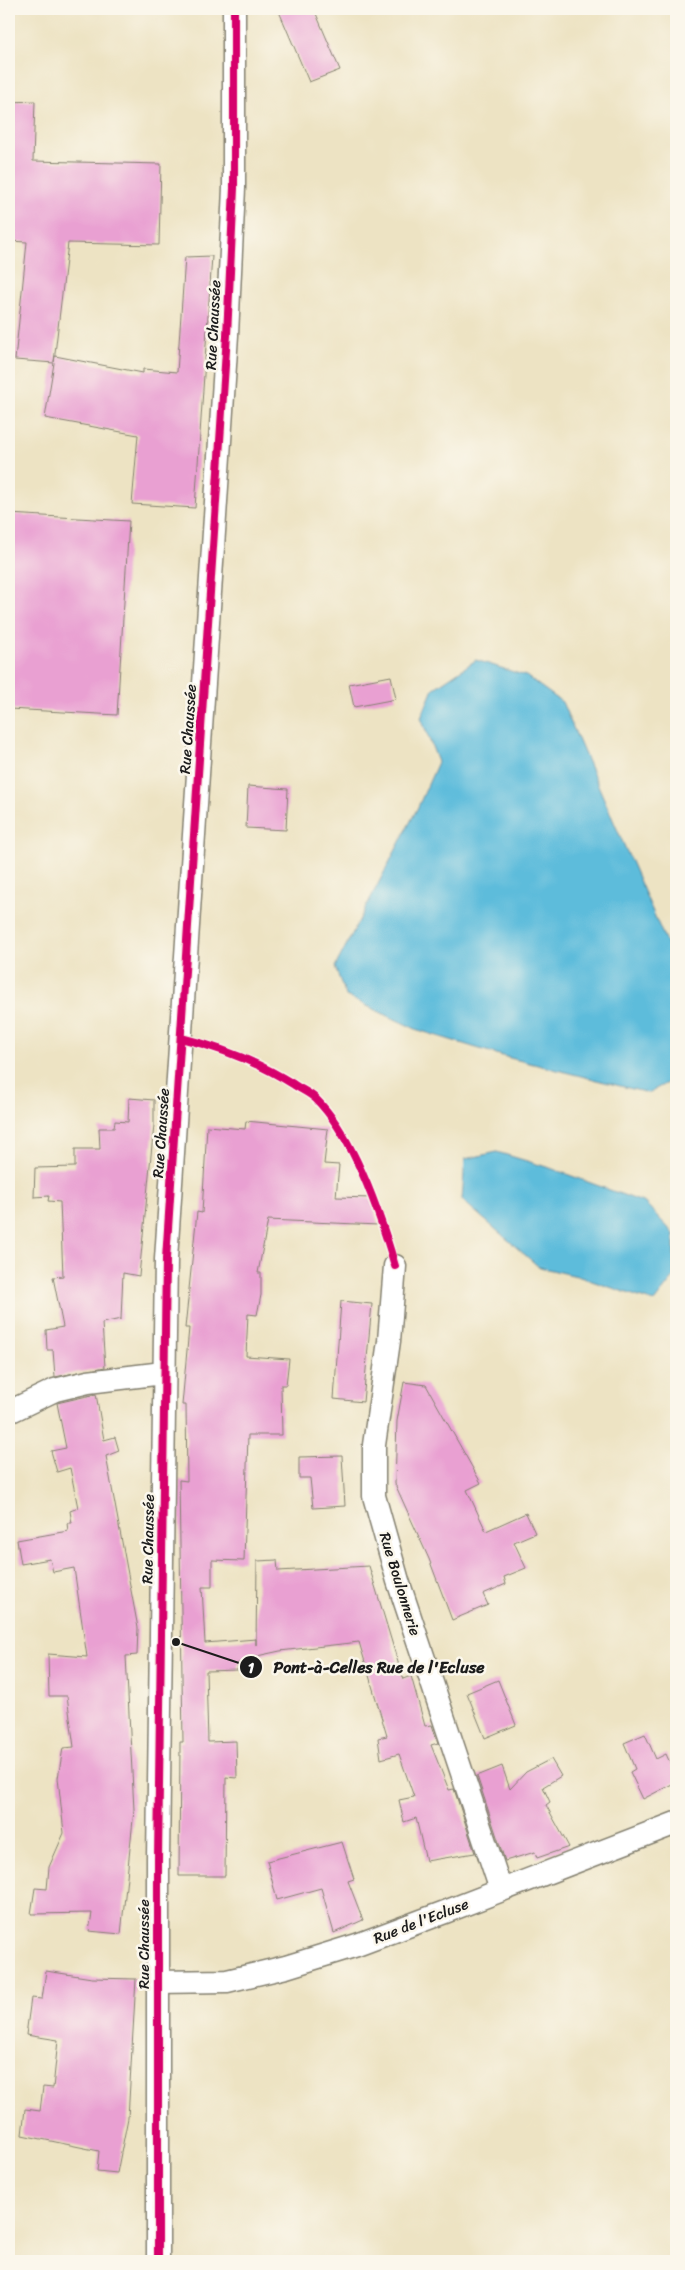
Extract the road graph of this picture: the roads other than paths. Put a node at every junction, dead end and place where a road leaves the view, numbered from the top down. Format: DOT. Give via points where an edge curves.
graph roads {
  1 [pos="234,9"];
  2 [pos="395,1266"];
  3 [pos="163,1373"];
  4 [pos="9,1412"];
  5 [pos="676,1822"];
  6 [pos="501,1890"];
  7 [pos="157,1982"];
  8 [pos="158,2261"];
  1 -- 3 [label="street, Rue Chaussée" via="234,188 227,325 166,1258"];
  2 -- 6 [label="street, Rue Boulonnerie" via="374,1445 374,1496 398,1581"];
  3 -- 4 [label="street" via="88,1382 55,1390"];
  3 -- 7 [label="street, Rue Chaussée"];
  5 -- 6 [label="street, Rue de l'Ecluse"];
  6 -- 7 [label="street, Rue de l'Ecluse" via="286,1967 227,1981"];
  7 -- 8 [label="street, Rue Chaussée"];
}
